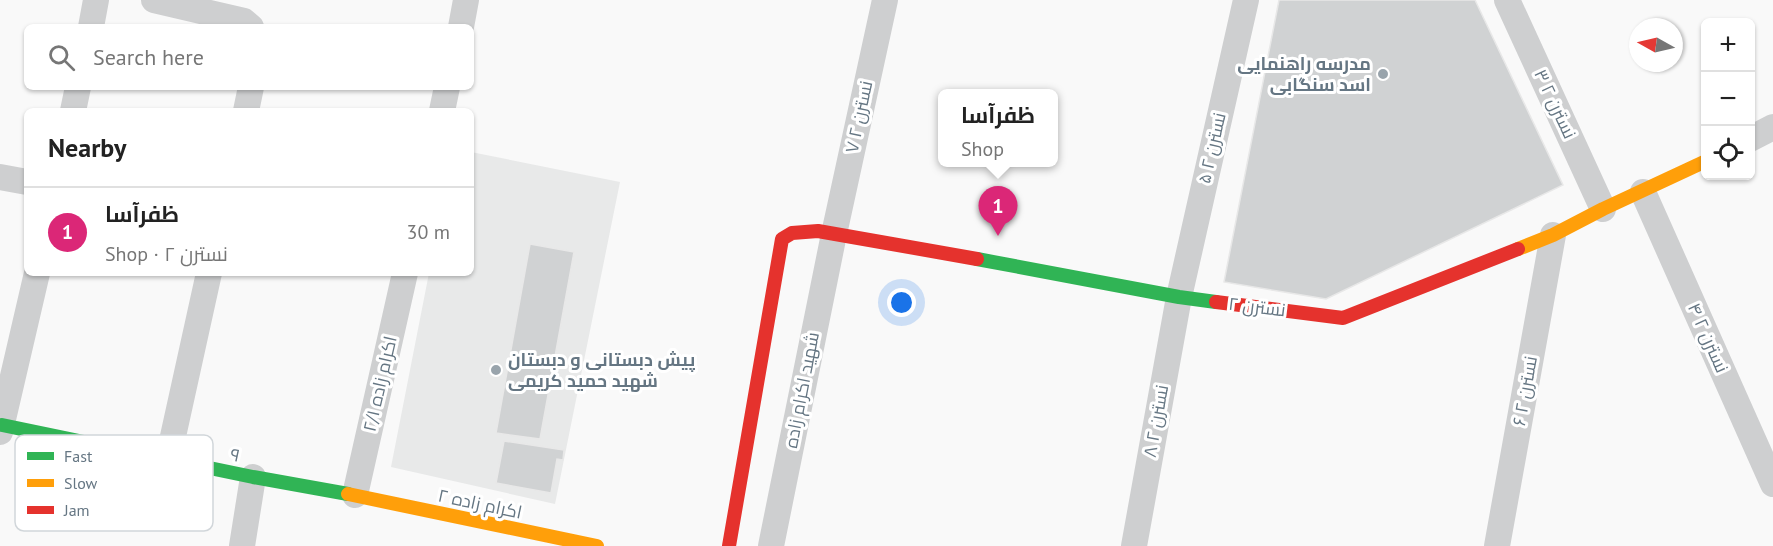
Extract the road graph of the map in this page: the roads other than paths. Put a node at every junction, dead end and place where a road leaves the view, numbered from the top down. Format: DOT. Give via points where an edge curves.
graph roads {
  1 [pos="96,0"];
  2 [pos="154,0"];
  3 [pos="885,0"];
  4 [pos="1245,0"];
  5 [pos="1507,0"];
  6 [pos="92,24"];
  7 [pos="247,24"];
  8 [pos="77,90"];
  9 [pos="250,90"];
  10 [pos="446,90"];
  11 [pos="74,108"];
  12 [pos="247,108"];
  13 [pos="443,108"];
  14 [pos="1773,127"];
  15 [pos="1755,136"];
  16 [pos="1701,163"];
  17 [pos="0,177"];
  18 [pos="24,181"];
  19 [pos="1643,192"];
  20 [pos="1603,209"];
  21 [pos="834,234"];
  22 [pos="1553,235"];
  23 [pos="36,276"];
  24 [pos="208,276"];
  25 [pos="404,276"];
  26 [pos="1179,297"];
  27 [pos="1,429"];
  28 [pos="34,435"];
  29 [pos="173,435"];
  30 [pos="213,469"];
  31 [pos="253,477"];
  32 [pos="1773,484"];
  33 [pos="355,495"];
  34 [pos="531,540"];
  35 [pos="242,546"];
  36 [pos="597,546"];
  37 [pos="729,546"];
  38 [pos="771,546"];
  39 [pos="1134,546"];
  40 [pos="1497,546"];
  1 -- 6 [label="street"];
  2 -- 7 [label="street"];
  3 -- 21 [label="street, ۷ نسترن ۲"];
  4 -- 26 [label="street, ۵ نسترن ۲"];
  5 -- 20 [label="street, ۳ نسترن ۲"];
  8 -- 11 [label="street"];
  9 -- 12 [label="street"];
  10 -- 13 [label="street"];
  14 -- 15 [label="street"];
  16 -- 19 [label="street, نسترن ۲"];
  17 -- 18 [label="street"];
  19 -- 20 [label="street, نسترن ۲"];
  19 -- 32 [label="street, ۴ نسترن ۲"];
  20 -- 22 [label="street, نسترن ۲"];
  21 -- 26 [label="street, نسترن ۲"];
  21 -- 37 [label="street, نسترن ۲" via="806,231 782,238"];
  21 -- 38 [label="street, شهید اکرام زاده"];
  22 -- 26 [label="street, نسترن ۲" via="1343,318"];
  22 -- 40 [label="street, ۶ نسترن ۲"];
  23 -- 27 [label="street"];
  24 -- 29 [label="street"];
  25 -- 33 [label="street, ۲/۱ اکرام زاده"];
  26 -- 39 [label="street, ۸ نسترن ۲"];
  27 -- 28 [label="street, ۹"];
  30 -- 31 [label="street, ۹"];
  31 -- 33 [label="street, ۹"];
  31 -- 35 [label="street"];
  33 -- 34 [label="street, ۲ اکرام زاده"];
  34 -- 36 [label="street, ۲ اکرام زاده"];
}
